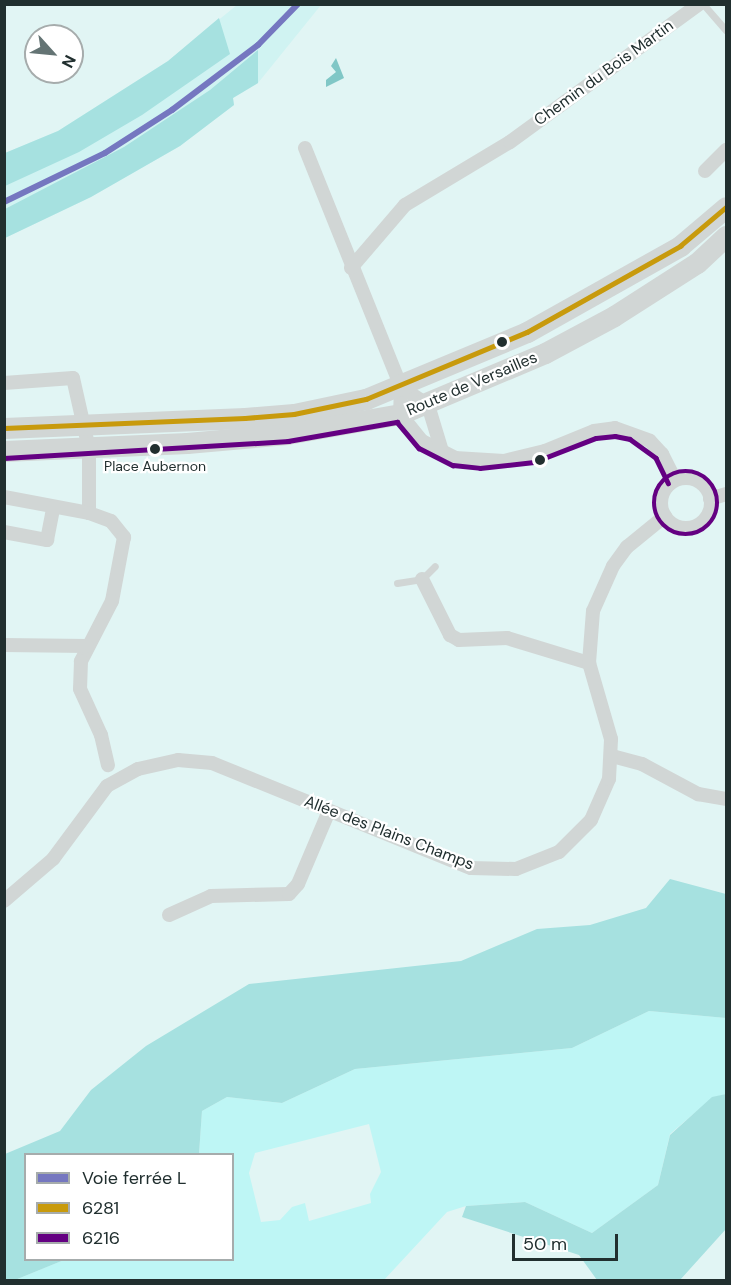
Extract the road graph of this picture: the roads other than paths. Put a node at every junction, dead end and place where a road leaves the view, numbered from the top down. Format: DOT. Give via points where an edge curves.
graph roads {
  1 [pos="699,4"];
  2 [pos="703,4"];
  3 [pos="726,30"];
  4 [pos="304,148"];
  5 [pos="726,150"];
  6 [pos="705,171"];
  7 [pos="726,207"];
  8 [pos="726,236"];
  9 [pos="351,268"];
  10 [pos="4,383"];
  11 [pos="400,383"];
  12 [pos="428,405"];
  13 [pos="400,414"];
  14 [pos="84,426"];
  15 [pos="4,428"];
  16 [pos="89,449"];
  17 [pos="4,451"];
  18 [pos="442,452"];
  19 [pos="675,480"];
  20 [pos="726,494"];
  21 [pos="4,497"];
  22 [pos="710,499"];
  23 [pos="53,508"];
  24 [pos="89,513"];
  25 [pos="665,516"];
  26 [pos="4,532"];
  27 [pos="435,566"];
  28 [pos="422,579"];
  29 [pos="397,583"];
  30 [pos="4,645"];
  31 [pos="87,646"];
  32 [pos="590,663"];
  33 [pos="612,756"];
  34 [pos="108,765"];
  35 [pos="726,799"];
  36 [pos="329,811"];
  37 [pos="4,901"];
  38 [pos="169,915"];
  1 -- 9 [label="street, Chemin du Bois Martin" via="510,142 405,205"];
  2 -- 3 [label="lane"];
  4 -- 9 [label="street"];
  5 -- 6 [label="street"];
  7 -- 11 [label="main road, Route de Versailles" via="680,246 527,332 453,365"];
  8 -- 12 [label="main road, Route de Versailles" via="697,264 614,316 545,353"];
  9 -- 11 [label="street"];
  10 -- 14 [label="street" via="73,378"];
  11 -- 12 [label="street"];
  11 -- 13 [label="street"];
  11 -- 14 [label="main road, Route de Versailles" via="294,414"];
  12 -- 13 [label="main road, Route de Versailles"];
  12 -- 18 [label="street"];
  13 -- 16 [label="main road, Route de Versailles" via="287,434"];
  13 -- 18 [label="street" via="422,441"];
  14 -- 15 [label="main road, Route de Versailles"];
  14 -- 16 [label="street"];
  16 -- 17 [label="main road, Route de Versailles"];
  16 -- 24 [label="street"];
  18 -- 19 [label="street" via="455,458 504,461 545,451 594,431 615,428 650,441 662,454"];
  19 -- 22 [label="street" via="698,480"];
  19 -- 25 [label="street" via="662,496"];
  20 -- 22 [label="street"];
  21 -- 23 [label="street"];
  22 -- 25 [label="street" via="706,518 695,525 678,526"];
  23 -- 24 [label="street"];
  23 -- 26 [label="street" via="47,540"];
  24 -- 31 [label="street" via="111,521 124,537 111,601"];
  25 -- 32 [label="street, Allée des Plains Champs" via="627,546 601,588 592,619"];
  27 -- 28 [label="lane"];
  28 -- 29 [label="lane"];
  28 -- 32 [label="street" via="450,635 459,640 507,638"];
  30 -- 31 [label="street"];
  31 -- 34 [label="street" via="81,661 80,689 101,735"];
  32 -- 33 [label="street, Allée des Plains Champs"];
  33 -- 35 [label="street" via="642,764 698,794"];
  33 -- 36 [label="street, Allée des Plains Champs" via="602,801 591,820 558,852 516,869 471,868"];
  36 -- 37 [label="street, Allée des Plains Champs" via="212,763 159,762 107,786 53,859"];
  36 -- 38 [label="street" via="298,884 289,894 211,896"];
}
